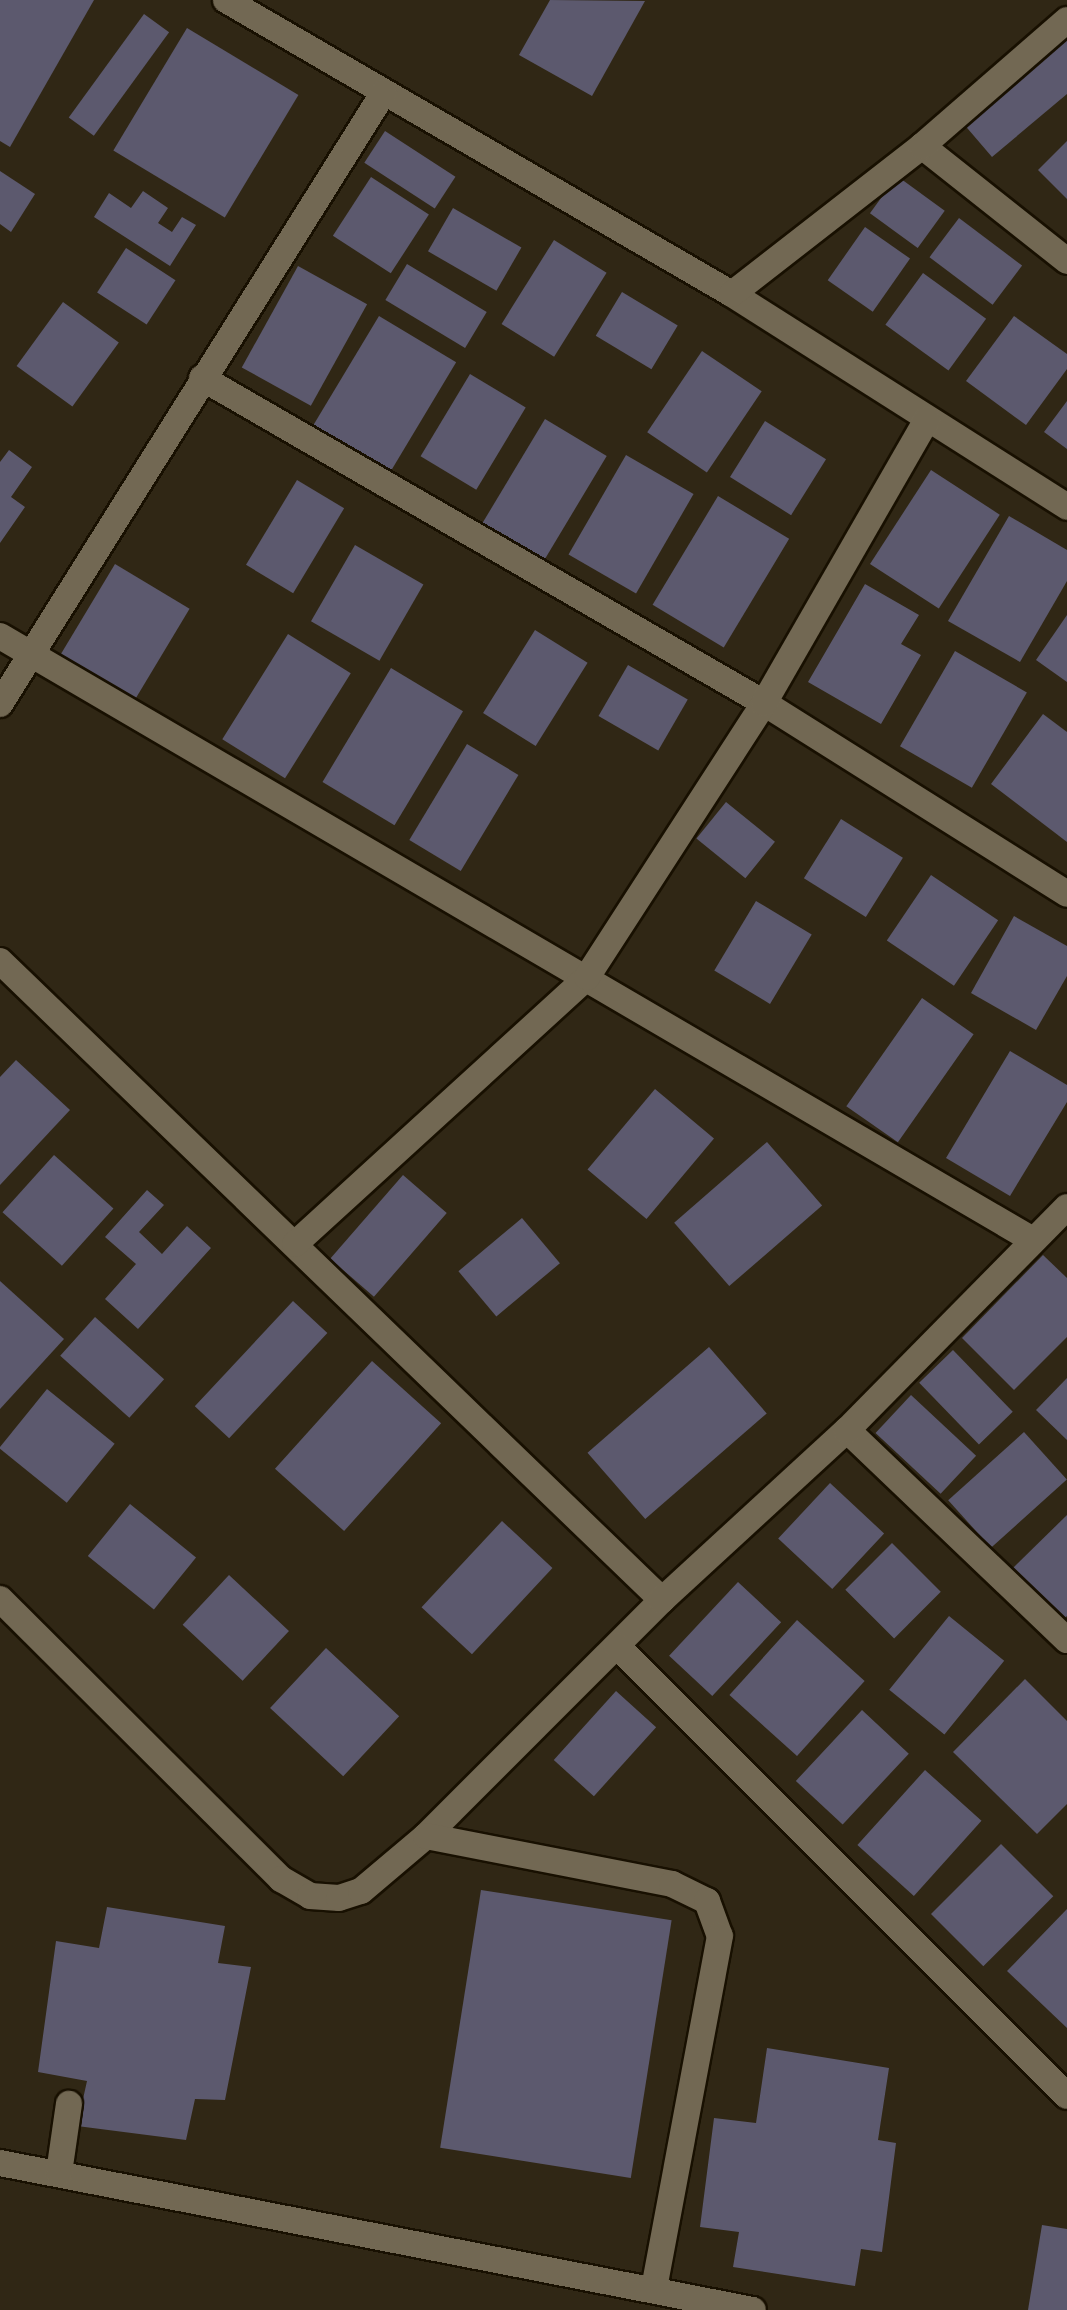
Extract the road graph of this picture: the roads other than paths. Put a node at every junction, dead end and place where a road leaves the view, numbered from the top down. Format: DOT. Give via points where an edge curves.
graph roads {
  1 [pos="226,0"];
  2 [pos="1067,20"];
  3 [pos="384,92"];
  4 [pos="922,146"];
  5 [pos="1067,261"];
  6 [pos="732,294"];
  7 [pos="202,378"];
  8 [pos="926,420"];
  9 [pos="1067,507"];
  10 [pos="0,636"];
  11 [pos="31,655"];
  12 [pos="764,703"];
  13 [pos="0,704"];
  14 [pos="1067,894"];
  15 [pos="0,961"];
  16 [pos="587,977"];
  17 [pos="1067,1207"];
  18 [pos="1032,1240"];
  19 [pos="295,1244"];
  20 [pos="847,1430"];
  21 [pos="0,1600"];
  22 [pos="663,1600"];
  23 [pos="1067,1640"];
  24 [pos="617,1646"];
  25 [pos="426,1836"];
  26 [pos="1067,2096"];
  27 [pos="69,2104"];
  28 [pos="0,2163"];
  29 [pos="60,2173"];
  30 [pos="654,2289"];
  31 [pos="684,2310"];
  32 [pos="753,2310"];
  1 -- 3 [label="street"];
  2 -- 4 [label="street"];
  3 -- 6 [label="street"];
  3 -- 7 [label="street"];
  4 -- 5 [label="street"];
  4 -- 6 [label="street"];
  6 -- 8 [label="street"];
  7 -- 11 [label="street"];
  7 -- 12 [label="street"];
  8 -- 9 [label="street"];
  8 -- 12 [label="street"];
  10 -- 11 [label="street"];
  11 -- 13 [label="street"];
  11 -- 16 [label="street"];
  12 -- 14 [label="street"];
  12 -- 16 [label="street"];
  15 -- 19 [label="street"];
  16 -- 18 [label="street"];
  16 -- 19 [label="street"];
  17 -- 18 [label="street"];
  18 -- 20 [label="street"];
  19 -- 22 [label="street"];
  20 -- 22 [label="street"];
  20 -- 23 [label="street"];
  21 -- 25 [label="street" via="281,1879 310,1896 339,1898 361,1891"];
  22 -- 24 [label="street"];
  24 -- 25 [label="street"];
  24 -- 26 [label="street"];
  25 -- 30 [label="street" via="673,1884 707,1901 720,1936"];
  27 -- 29 [label="street"];
  28 -- 29 [label="street"];
  29 -- 30 [label="street"];
  30 -- 31 [label="street"];
  30 -- 32 [label="street"];
}
